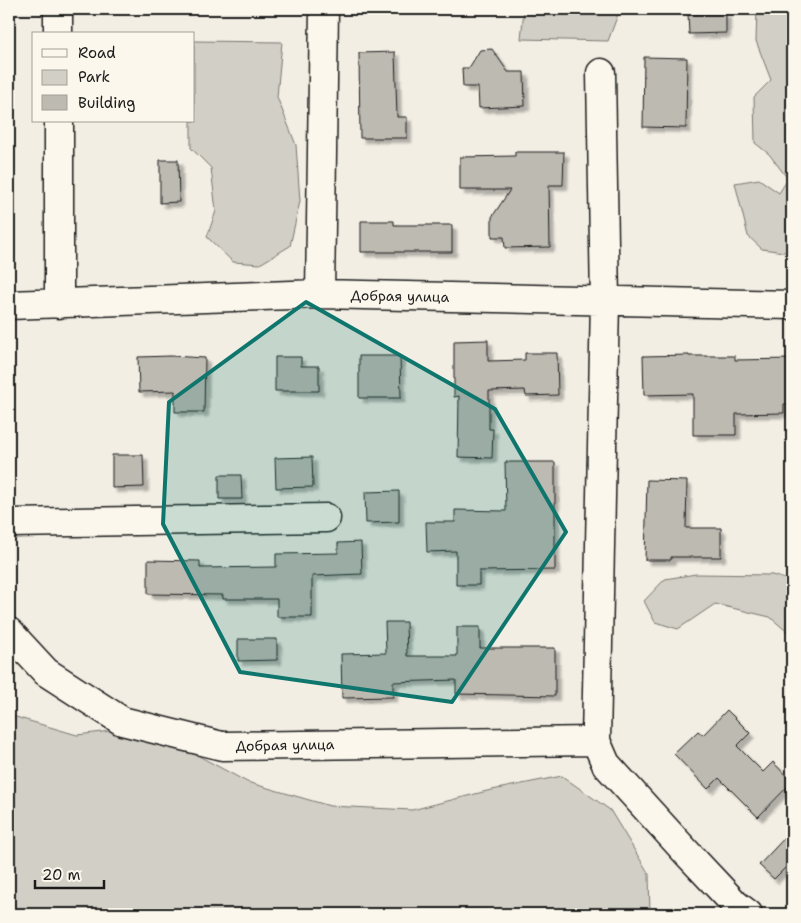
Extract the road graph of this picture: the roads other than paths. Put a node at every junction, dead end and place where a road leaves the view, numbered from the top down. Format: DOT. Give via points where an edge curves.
graph roads {
  1 [pos="58,9"];
  2 [pos="324,9"];
  3 [pos="58,32"];
  4 [pos="601,73"];
  5 [pos="58,122"];
  6 [pos="320,294"];
  7 [pos="605,300"];
  8 [pos="59,304"];
  9 [pos="9,305"];
  10 [pos="792,305"];
  11 [pos="326,518"];
  12 [pos="9,523"];
  13 [pos="9,632"];
  14 [pos="596,741"];
  15 [pos="748,914"];
  1 -- 3 [label="street"];
  2 -- 6 [label="street"];
  4 -- 7 [label="street"];
  5 -- 8 [label="street"];
  6 -- 7 [label="street, Добрая улица"];
  6 -- 8 [label="street, Добрая улица"];
  7 -- 10 [label="street, Добрая улица"];
  7 -- 14 [label="street"];
  8 -- 9 [label="street, Добрая улица"];
  11 -- 12 [label="street"];
  13 -- 14 [label="street, Добрая улица" via="46,672 122,721 222,746"];
  14 -- 15 [label="street" via="606,764"];
}
